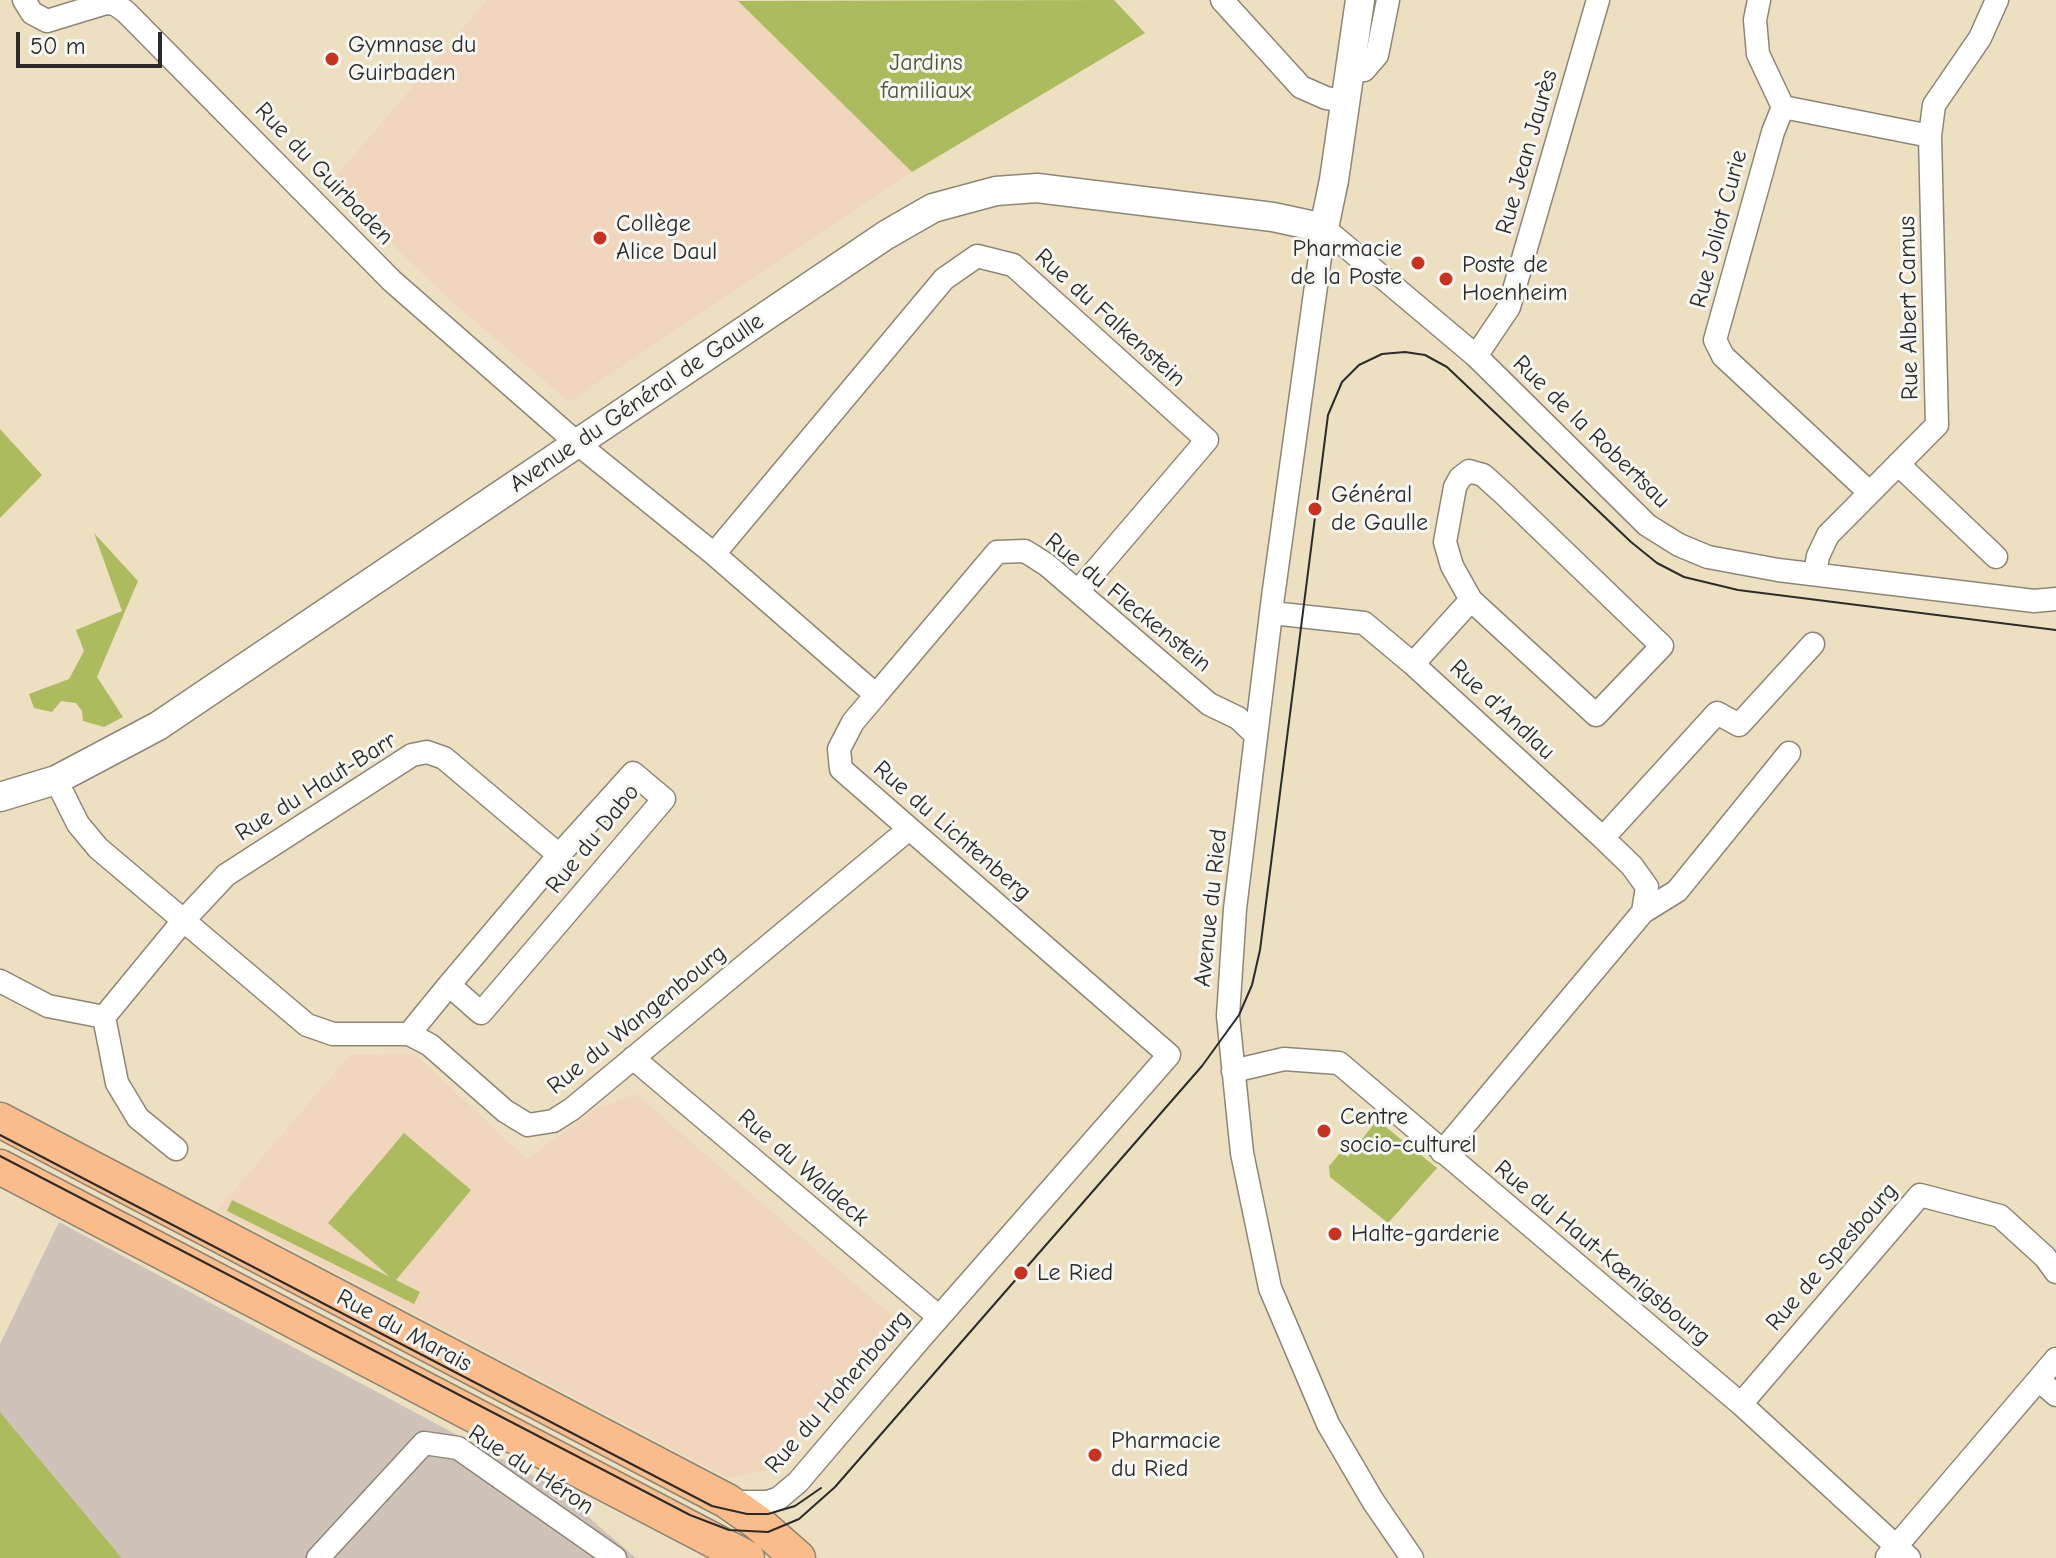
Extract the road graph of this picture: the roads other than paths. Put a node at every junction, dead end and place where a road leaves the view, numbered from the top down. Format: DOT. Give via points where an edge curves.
graph roads {
  1 [pos="24,0"];
  2 [pos="1222,0"];
  3 [pos="1360,0"];
  4 [pos="1388,0"];
  5 [pos="1598,0"];
  6 [pos="1759,0"];
  7 [pos="1997,0"];
  8 [pos="1349,71"];
  9 [pos="1344,101"];
  10 [pos="1783,107"];
  11 [pos="1930,136"];
  12 [pos="1324,228"];
  13 [pos="1476,356"];
  14 [pos="578,444"];
  15 [pos="1898,464"];
  16 [pos="1869,492"];
  17 [pos="714,554"];
  18 [pos="1996,557"];
  19 [pos="1815,574"];
  20 [pos="1078,591"];
  21 [pos="2056,599"];
  22 [pos="1471,600"];
  23 [pos="1272,613"];
  24 [pos="1813,644"];
  25 [pos="1413,664"];
  26 [pos="876,695"];
  27 [pos="1256,735"];
  28 [pos="1789,753"];
  29 [pos="56,780"];
  30 [pos="0,797"];
  31 [pos="909,829"];
  32 [pos="1603,838"];
  33 [pos="559,855"];
  34 [pos="1643,912"];
  35 [pos="183,921"];
  36 [pos="0,981"];
  37 [pos="449,985"];
  38 [pos="104,1017"];
  39 [pos="409,1034"];
  40 [pos="1169,1055"];
  41 [pos="633,1058"];
  42 [pos="1233,1071"];
  43 [pos="0,1120"];
  44 [pos="176,1149"];
  45 [pos="1442,1152"];
  46 [pos="0,1167"];
  47 [pos="2056,1272"];
  48 [pos="939,1317"];
  49 [pos="2056,1359"];
  50 [pos="2048,1388"];
  51 [pos="1741,1404"];
  52 [pos="768,1510"];
  53 [pos="1897,1554"];
  54 [pos="318,1558"];
  55 [pos="615,1558"];
  56 [pos="747,1558"];
  57 [pos="753,1558"];
  58 [pos="798,1558"];
  59 [pos="1412,1558"];
  1 -- 14 [label="street, Rue du Guirbaden" via="32,13 47,21 106,3 126,12 392,281"];
  2 -- 9 [label="street" via="1301,87"];
  3 -- 8 [label="street"];
  4 -- 8 [label="street" via="1377,55 1364,70"];
  5 -- 13 [label="street, Rue Jean Jaurès" via="1509,307"];
  6 -- 10 [label="street" via="1758,54"];
  7 -- 11 [label="street, Rue Albert Camus" via="1980,38 1934,105"];
  8 -- 9 [label="street"];
  9 -- 12 [label="street"];
  10 -- 11 [label="street"];
  10 -- 16 [label="street, Rue Joliot Curie" via="1715,340 1723,356"];
  11 -- 15 [label="street, Rue Albert Camus" via="1937,425"];
  12 -- 13 [label="street, Rue de la Robertsau"];
  12 -- 14 [label="street, Avenue du Général de Gaulle" via="1037,188 996,191 933,208"];
  12 -- 23 [label="street, Avenue du Ried"];
  13 -- 19 [label="street, Rue de la Robertsau" via="1659,534 1708,557"];
  14 -- 17 [label="street"];
  14 -- 29 [label="street, Avenue du Général de Gaulle" via="158,726"];
  15 -- 16 [label="street, Rue Albert Camus"];
  15 -- 18 [label="street"];
  16 -- 19 [label="street, Rue Albert Camus" via="1828,535"];
  17 -- 20 [label="street, Rue du Falkenstein" via="944,279 977,256 1013,265 1207,440"];
  17 -- 26 [label="street"];
  19 -- 21 [label="street, Rue de la Robertsau" via="2034,601"];
  20 -- 26 [label="street, Rue du Fleckenstein" via="1025,551 997,552"];
  20 -- 27 [label="street, Rue du Fleckenstein" via="1209,704 1238,718"];
  22 -- 22 [label="street" via="1445,542 1455,487 1464,474 1474,471 1662,646 1596,715"];
  22 -- 25 [label="street"];
  23 -- 25 [label="street, Rue d'Andlau" via="1364,623"];
  23 -- 27 [label="street, Avenue du Ried"];
  24 -- 32 [label="street" via="1739,725 1717,713"];
  25 -- 32 [label="street, Rue d'Andlau"];
  26 -- 31 [label="street, Rue du Lichtenberg" via="839,749 841,769"];
  27 -- 42 [label="street, Avenue du Ried" via="1228,990"];
  28 -- 34 [label="street" via="1677,891"];
  29 -- 30 [label="street, Avenue du Général de Gaulle"];
  29 -- 35 [label="street" via="78,824 98,848"];
  31 -- 40 [label="street, Rue du Lichtenberg"];
  31 -- 41 [label="street, Rue du Wangenbourg"];
  32 -- 34 [label="street, Rue d'Andlau" via="1647,887"];
  33 -- 35 [label="street, Rue du Haut-Barr" via="444,758 427,752 412,755 226,875"];
  33 -- 37 [label="street, Rue du Dabo"];
  33 -- 37 [label="street, Rue du Dabo" via="633,773 664,799 481,1013"];
  34 -- 45 [label="street"];
  35 -- 38 [label="street"];
  35 -- 39 [label="street" via="307,1025 333,1034"];
  36 -- 38 [label="street" via="48,1006"];
  37 -- 39 [label="street, Rue du Dabo"];
  38 -- 44 [label="street" via="117,1083 138,1118"];
  39 -- 41 [label="street, Rue du Wangenbourg" via="430,1045 528,1125 553,1121 572,1109"];
  40 -- 48 [label="street, Rue du Hohenbourg"];
  41 -- 48 [label="street, Rue du Waldeck"];
  42 -- 45 [label="street, Rue du Haut-Kœnigsbourg" via="1284,1059 1339,1063"];
  42 -- 59 [label="street, Avenue du Ried" via="1242,1153 1270,1288 1328,1424"];
  43 -- 52 [label="main road, Rue du Marais" via="727,1501"];
  45 -- 51 [label="street, Rue du Haut-Kœnigsbourg"];
  46 -- 56 [label="main road, Rue du Marais"];
  47 -- 51 [label="street, Rue de Spesbourg" via="2000,1216 1920,1195"];
  48 -- 52 [label="street, Rue du Hohenbourg"];
  49 -- 50 [label="street"];
  50 -- 53 [label="street"];
  51 -- 53 [label="street, Rue du Haut-Kœnigsbourg"];
  52 -- 57 [label="street" via="751,1542"];
  52 -- 58 [label="main road, Rue du Marais"];
  54 -- 55 [label="street, Rue du Héron" via="424,1443 458,1448"];
}
